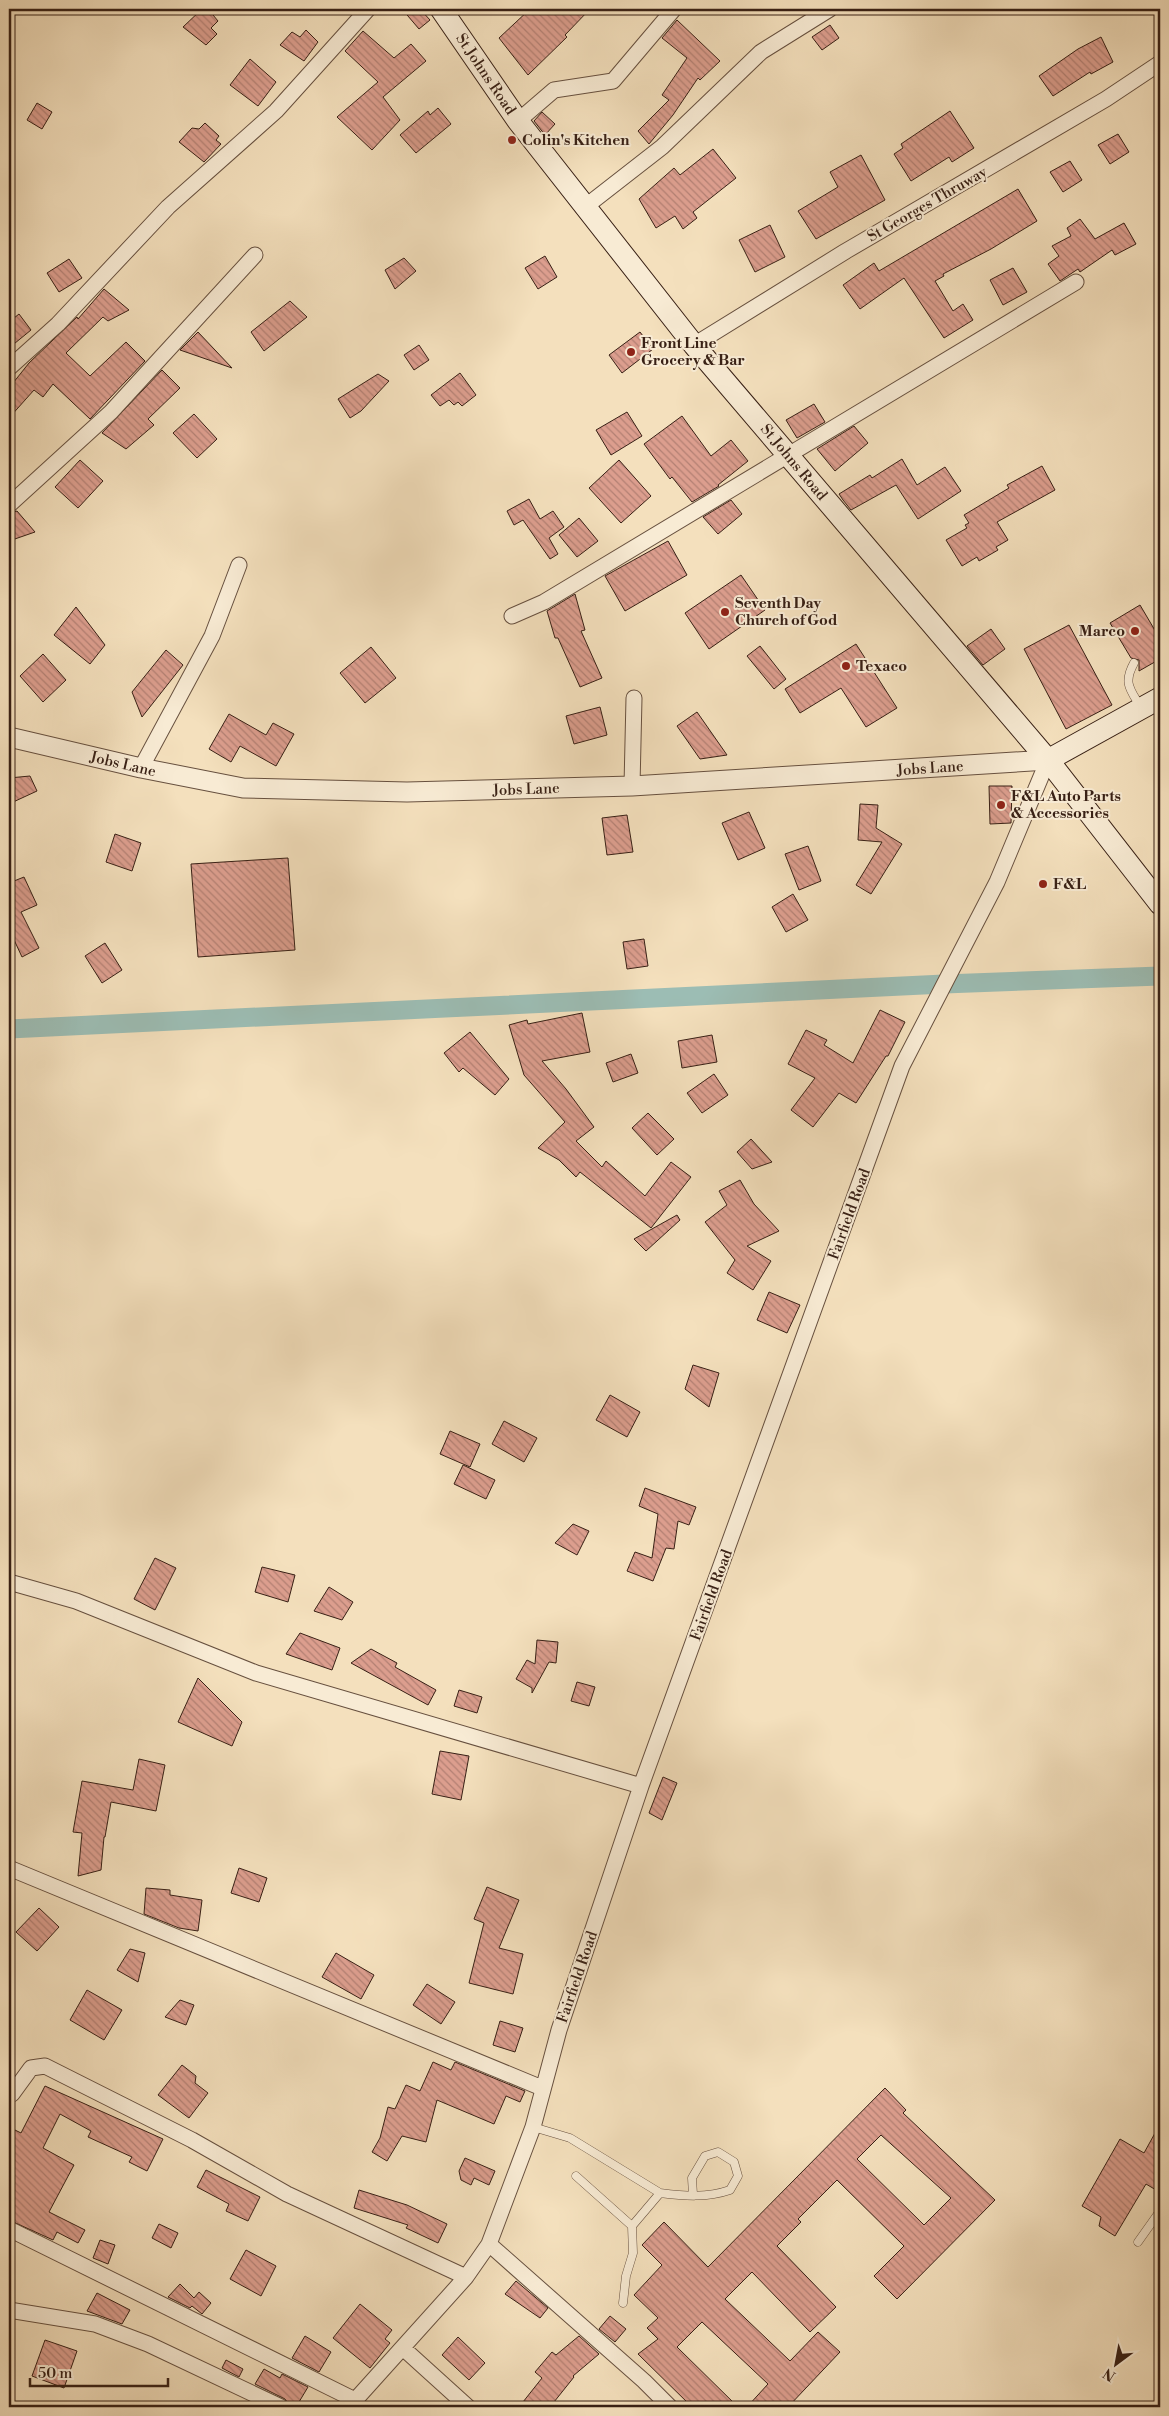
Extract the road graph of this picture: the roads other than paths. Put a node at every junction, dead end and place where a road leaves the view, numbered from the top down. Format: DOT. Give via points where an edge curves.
graph roads {
  1 [pos="368,9"];
  2 [pos="441,9"];
  3 [pos="674,9"];
  4 [pos="830,9"];
  5 [pos="1160,63"];
  6 [pos="518,121"];
  7 [pos="585,207"];
  8 [pos="255,255"];
  9 [pos="1076,282"];
  10 [pos="694,345"];
  11 [pos="9,368"];
  12 [pos="789,456"];
  13 [pos="9,505"];
  14 [pos="239,565"];
  15 [pos="512,616"];
  16 [pos="1134,663"];
  17 [pos="634,698"];
  18 [pos="1151,703"];
  19 [pos="9,737"];
  20 [pos="1048,760"];
  21 [pos="141,768"];
  22 [pos="632,786"];
  23 [pos="1160,904"];
  24 [pos="9,1582"];
  25 [pos="641,1786"];
  26 [pos="9,1868"];
  27 [pos="542,2088"];
  28 [pos="12,2094"];
  29 [pos="533,2128"];
  30 [pos="576,2176"];
  31 [pos="660,2193"];
  32 [pos="694,2195"];
  33 [pos="1160,2211"];
  34 [pos="632,2226"];
  35 [pos="9,2229"];
  36 [pos="1138,2242"];
  37 [pos="489,2244"];
  38 [pos="466,2277"];
  39 [pos="623,2303"];
  40 [pos="9,2310"];
  41 [pos="404,2349"];
  42 [pos="354,2405"];
  43 [pos="280,2407"];
  44 [pos="468,2407"];
  45 [pos="670,2407"];
  1 -- 11 [label="street" via="276,111 168,207 58,324"];
  2 -- 6 [label="main road, St Johns Road"];
  3 -- 6 [label="street" via="613,81 554,90"];
  4 -- 7 [label="street" via="761,52 662,147"];
  5 -- 10 [label="street, St Georges Thruway" via="1106,100 846,250"];
  6 -- 7 [label="main road, St Johns Road"];
  7 -- 10 [label="main road, St Johns Road"];
  8 -- 13 [label="street" via="111,412"];
  9 -- 12 [label="street"];
  10 -- 12 [label="main road, St Johns Road"];
  12 -- 15 [label="street" via="544,602"];
  12 -- 20 [label="main road, St Johns Road"];
  14 -- 21 [label="street" via="212,636"];
  16 -- 18 [label="lane" via="1128,674 1128,686"];
  17 -- 22 [label="street"];
  18 -- 20 [label="main road"];
  19 -- 21 [label="street, Jobs Lane"];
  20 -- 22 [label="street, Jobs Lane"];
  20 -- 23 [label="main road, St Johns Road"];
  20 -- 25 [label="street, Fairfield Road" via="997,882 902,1066"];
  21 -- 22 [label="street, Jobs Lane" via="244,788 408,792"];
  24 -- 25 [label="street" via="76,1601 256,1672"];
  25 -- 27 [label="street, Fairfield Road"];
  26 -- 27 [label="street"];
  27 -- 29 [label="street, Fairfield Road"];
  28 -- 38 [label="street" via="31,2068 45,2066 192,2140 287,2194"];
  29 -- 31 [label="lane" via="570,2138"];
  29 -- 37 [label="street, Fairfield Road"];
  30 -- 34 [label="lane"];
  31 -- 32 [label="lane"];
  31 -- 34 [label="lane"];
  32 -- 32 [label="lane" via="713,2196 730,2190 738,2176 734,2162 718,2152 705,2156 692,2178"];
  33 -- 36 [label="lane"];
  34 -- 39 [label="lane" via="633,2253"];
  35 -- 42 [label="street"];
  37 -- 38 [label="street, Fairfield Road"];
  37 -- 45 [label="street"];
  38 -- 41 [label="street, Fairfield Road"];
  40 -- 43 [label="street" via="95,2324 148,2344"];
  41 -- 42 [label="street, Fairfield Road"];
  41 -- 44 [label="street"];
}
